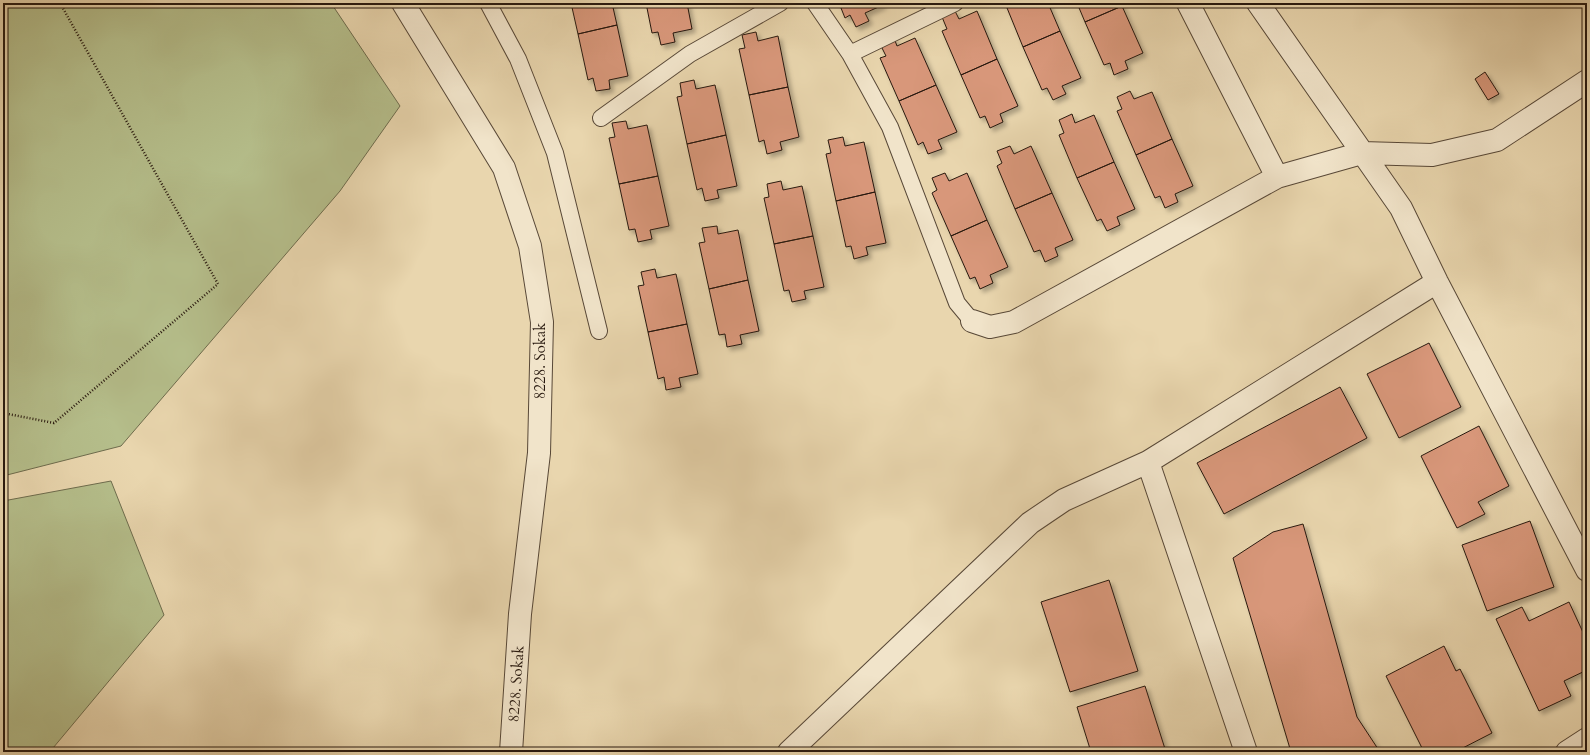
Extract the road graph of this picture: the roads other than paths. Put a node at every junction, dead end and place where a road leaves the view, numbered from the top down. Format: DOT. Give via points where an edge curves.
graph roads {
  1 [pos="403,3"];
  2 [pos="488,3"];
  3 [pos="780,3"];
  4 [pos="814,3"];
  5 [pos="955,3"];
  6 [pos="1188,3"];
  7 [pos="1258,3"];
  8 [pos="850,54"];
  9 [pos="1587,81"];
  10 [pos="601,118"];
  11 [pos="1362,153"];
  12 [pos="1277,177"];
  13 [pos="1437,282"];
  14 [pos="972,321"];
  15 [pos="599,331"];
  16 [pos="1148,462"];
  17 [pos="1587,570"];
  18 [pos="1587,739"];
  19 [pos="511,752"];
  20 [pos="789,752"];
  21 [pos="1246,752"];
  22 [pos="1567,752"];
  1 -- 19 [label="street, 8228. Sokak" via="504,168 530,246 542,322 539,453 520,614"];
  2 -- 15 [label="lane" via="518,59 555,153"];
  3 -- 10 [label="lane" via="690,54"];
  4 -- 8 [label="lane"];
  5 -- 8 [label="lane"];
  6 -- 12 [label="street"];
  7 -- 11 [label="street"];
  8 -- 14 [label="lane" via="890,127 957,303"];
  9 -- 11 [label="street" via="1497,140 1432,155"];
  11 -- 12 [label="street"];
  11 -- 13 [label="street" via="1401,208"];
  12 -- 14 [label="street" via="1014,322 990,326"];
  13 -- 16 [label="street"];
  13 -- 17 [label="street"];
  16 -- 20 [label="street" via="1064,500 1030,523"];
  16 -- 21 [label="street"];
  18 -- 22 [label="street"];
}
